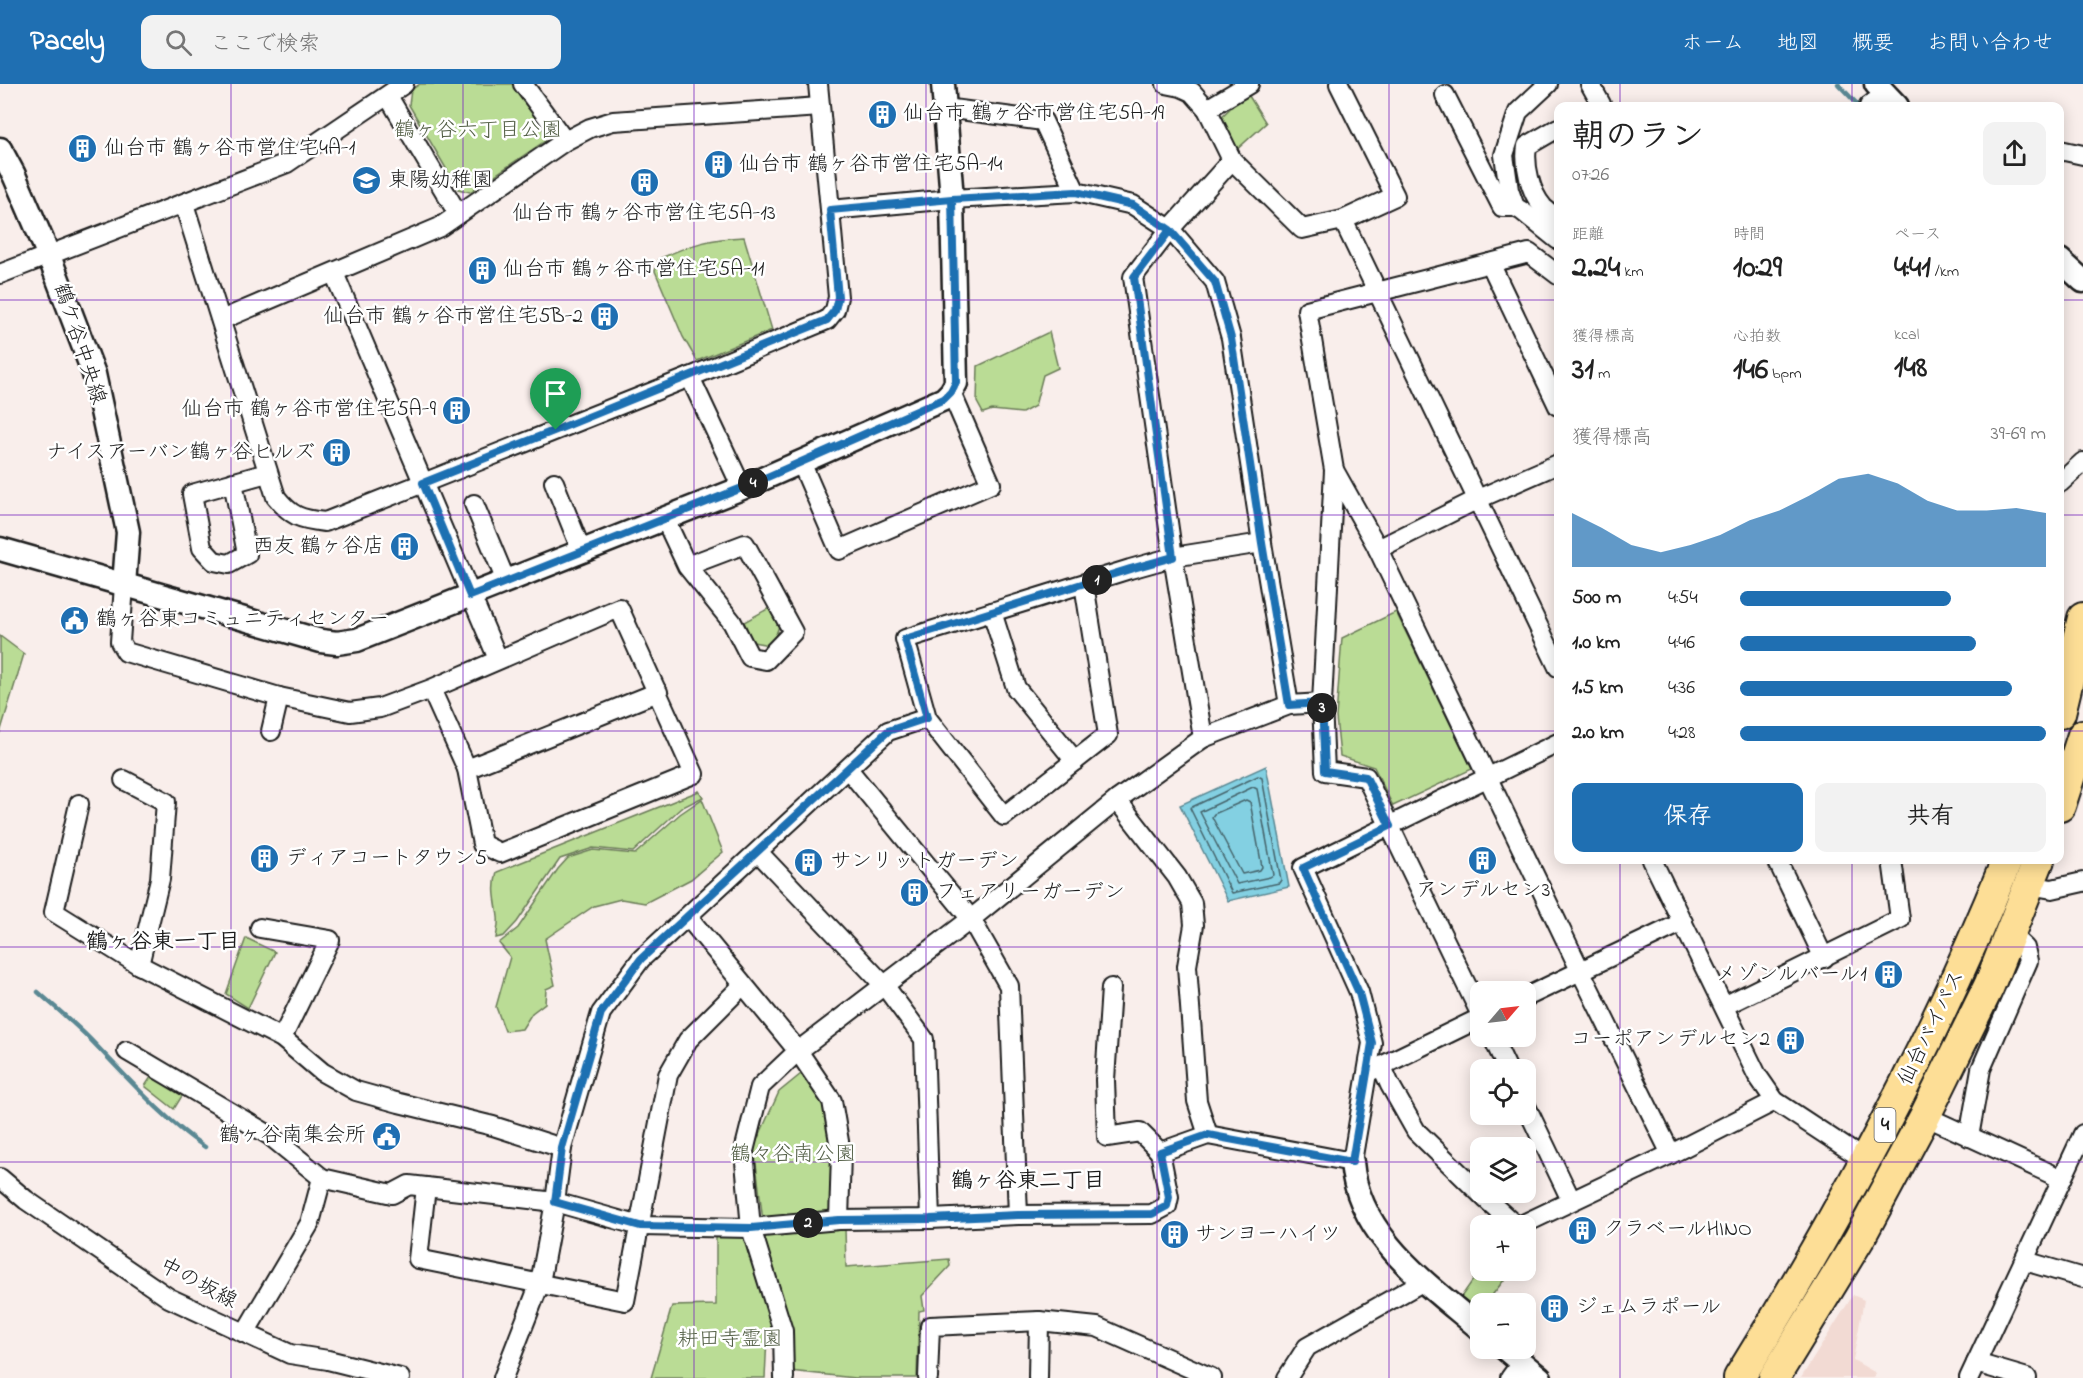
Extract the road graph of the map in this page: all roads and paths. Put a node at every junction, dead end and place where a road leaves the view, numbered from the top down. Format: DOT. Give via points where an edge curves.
graph roads {
  1 [pos="404,84"];
  2 [pos="523,84"];
  3 [pos="818,84"];
  4 [pos="943,84"];
  5 [pos="1166,84"];
  6 [pos="1249,84"];
  7 [pos="1339,84"];
  8 [pos="1548,84"];
  9 [pos="1590,84"];
  10 [pos="1445,95"];
  11 [pos="388,96"];
  12 [pos="1598,102"];
  13 [pos="820,107"];
  14 [pos="945,108"];
  15 [pos="1208,109"];
  16 [pos="1554,130"];
  17 [pos="565,141"];
  18 [pos="0,149"];
  19 [pos="2064,151"];
  20 [pos="2083,155"];
  21 [pos="1232,160"];
  22 [pos="1076,192"];
  23 [pos="952,199"];
  24 [pos="184,204"];
  25 [pos="1515,207"];
  26 [pos="830,210"];
  27 [pos="458,214"];
  28 [pos="1554,216"];
  29 [pos="1343,220"];
  30 [pos="1170,230"];
  31 [pos="1554,237"];
  32 [pos="49,256"];
  33 [pos="1490,263"];
  34 [pos="2064,264"];
  35 [pos="1554,272"];
  36 [pos="334,273"];
  37 [pos="0,274"];
  38 [pos="2083,281"];
  39 [pos="1378,291"];
  40 [pos="221,320"];
  41 [pos="690,377"];
  42 [pos="951,392"];
  43 [pos="1554,398"];
  44 [pos="801,462"];
  45 [pos="2083,462"];
  46 [pos="1554,466"];
  47 [pos="1334,470"];
  48 [pos="267,473"];
  49 [pos="2064,479"];
  50 [pos="233,482"];
  51 [pos="423,483"];
  52 [pos="562,486"];
  53 [pos="742,488"];
  54 [pos="1478,499"];
  55 [pos="474,504"];
  56 [pos="665,519"];
  57 [pos="1262,543"];
  58 [pos="0,549"];
  59 [pos="1378,549"];
  60 [pos="582,552"];
  61 [pos="1173,557"];
  62 [pos="687,566"];
  63 [pos="506,581"];
  64 [pos="1084,584"];
  65 [pos="124,585"];
  66 [pos="470,596"];
  67 [pos="992,612"];
  68 [pos="2083,618"];
  69 [pos="498,659"];
  70 [pos="1554,659"];
  71 [pos="431,689"];
  72 [pos="658,692"];
  73 [pos="2064,696"];
  74 [pos="279,697"];
  75 [pos="1322,703"];
  76 [pos="1289,705"];
  77 [pos="927,718"];
  78 [pos="271,731"];
  79 [pos="2083,735"];
  80 [pos="1203,738"];
  81 [pos="1554,745"];
  82 [pos="1075,761"];
  83 [pos="467,769"];
  84 [pos="848,769"];
  85 [pos="1488,778"];
  86 [pos="124,780"];
  87 [pos="2064,794"];
  88 [pos="1117,800"];
  89 [pos="79,804"];
  90 [pos="1390,826"];
  91 [pos="758,852"];
  92 [pos="1654,864"];
  93 [pos="1779,864"];
  94 [pos="1893,864"];
  95 [pos="2005,864"];
  96 [pos="2034,872"];
  97 [pos="2083,882"];
  98 [pos="688,917"];
  99 [pos="971,919"];
  100 [pos="1683,922"];
  101 [pos="260,927"];
  102 [pos="2010,934"];
  103 [pos="1824,958"];
  104 [pos="138,965"];
  105 [pos="1580,970"];
  106 [pos="743,985"];
  107 [pos="884,985"];
  108 [pos="1111,988"];
  109 [pos="1470,992"];
  110 [pos="1536,992"];
  111 [pos="1724,1006"];
  112 [pos="1470,1023"];
  113 [pos="282,1038"];
  114 [pos="127,1051"];
  115 [pos="798,1051"];
  116 [pos="1374,1070"];
  117 [pos="1775,1101"];
  118 [pos="1925,1116"];
  119 [pos="1535,1125"];
  120 [pos="2083,1134"];
  121 [pos="1208,1135"];
  122 [pos="1969,1137"];
  123 [pos="562,1148"];
  124 [pos="1160,1152"];
  125 [pos="1671,1154"];
  126 [pos="2078,1158"];
  127 [pos="1866,1161"];
  128 [pos="1352,1162"];
  129 [pos="0,1178"];
  130 [pos="322,1178"];
  131 [pos="2062,1179"];
  132 [pos="426,1187"];
  133 [pos="1571,1200"];
  134 [pos="555,1202"];
  135 [pos="1018,1215"];
  136 [pos="1504,1215"];
  137 [pos="1536,1217"];
  138 [pos="930,1219"];
  139 [pos="839,1220"];
  140 [pos="640,1226"];
  141 [pos="751,1228"];
  142 [pos="2025,1261"];
  143 [pos="2083,1278"];
  144 [pos="1424,1281"];
  145 [pos="540,1283"];
  146 [pos="1039,1320"];
  147 [pos="1470,1320"];
  148 [pos="245,1333"];
  149 [pos="1516,1371"];
  150 [pos="1972,1371"];
  151 [pos="400,1378"];
  152 [pos="503,1378"];
  153 [pos="784,1378"];
  154 [pos="928,1378"];
  155 [pos="1038,1378"];
  156 [pos="1212,1378"];
  157 [pos="1287,1378"];
  158 [pos="1540,1378"];
  159 [pos="1739,1378"];
  160 [pos="1774,1378"];
  161 [pos="2026,1378"];
  1 -- 11 [label="street"];
  2 -- 17 [label="street"];
  3 -- 13 [label="street"];
  4 -- 14 [label="street"];
  5 -- 15 [label="street" via="1192,92"];
  6 -- 15 [label="street"];
  7 -- 29 [label="street" via="1395,196"];
  8 -- 25 [label="street" via="1518,112 1504,155"];
  9 -- 12 [label="street"];
  10 -- 25 [label="street" via="1502,207"];
  11 -- 24 [label="street" via="287,163"];
  11 -- 27 [label="street"];
  13 -- 17 [label="street" via="613,121"];
  13 -- 26 [label="street"];
  14 -- 22 [label="street" via="1043,121"];
  14 -- 23 [label="street"];
  15 -- 21 [label="street"];
  16 -- 28 [label="street" via="1527,146 1525,159 1533,192"];
  17 -- 27 [label="street"];
  18 -- 32 [label="street, 鶴ケ谷中央線"];
  19 -- 20 [label="street"];
  21 -- 29 [label="street" via="1302,229"];
  21 -- 30 [label="street"];
  22 -- 23 [label="street"];
  22 -- 30 [label="street" via="1133,205"];
  23 -- 26 [label="street"];
  23 -- 42 [label="street" via="956,382"];
  24 -- 32 [label="street"];
  24 -- 40 [label="street"];
  25 -- 31 [label="street"];
  26 -- 41 [label="street" via="838,297 827,320"];
  27 -- 36 [label="street" via="440,227"];
  29 -- 39 [label="street"];
  30 -- 57 [label="street" via="1215,282 1231,338"];
  30 -- 61 [label="street" via="1134,277"];
  32 -- 37 [label="street"];
  32 -- 65 [label="street, 鶴ケ谷中央線" via="96,386 128,532"];
  33 -- 35 [label="street" via="1529,253"];
  33 -- 39 [label="street"];
  33 -- 43 [label="street"];
  34 -- 38 [label="street"];
  36 -- 40 [label="street"];
  36 -- 51 [label="street"];
  39 -- 47 [label="street" via="1307,310"];
  39 -- 54 [label="street"];
  40 -- 48 [label="street"];
  41 -- 51 [label="street"];
  41 -- 53 [label="street"];
  42 -- 44 [label="street" via="944,399"];
  42 -- 44 [label="street" via="990,484 839,550"];
  44 -- 53 [label="street"];
  45 -- 49 [label="street"];
  46 -- 54 [label="street"];
  47 -- 59 [label="street"];
  47 -- 75 [label="street"];
  48 -- 50 [label="street"];
  48 -- 51 [label="street" via="276,497 288,512 306,520 325,522"];
  51 -- 66 [label="street"];
  52 -- 60 [label="street"];
  53 -- 56 [label="street"];
  54 -- 59 [label="street"];
  54 -- 70 [label="street"];
  55 -- 63 [label="street" via="489,518"];
  56 -- 60 [label="street"];
  56 -- 62 [label="street"];
  57 -- 61 [label="street"];
  57 -- 76 [label="street"];
  58 -- 65 [label="street"];
  59 -- 85 [label="street"];
  60 -- 63 [label="street"];
  61 -- 64 [label="street"];
  61 -- 80 [label="street"];
  62 -- 62 [label="street" via="732,622 750,657 766,660 793,632 745,544"];
  63 -- 66 [label="street"];
  64 -- 67 [label="street"];
  64 -- 82 [label="street" via="1107,735"];
  65 -- 66 [label="street" via="337,643 357,640"];
  65 -- 74 [label="street" via="120,642 126,652"];
  66 -- 69 [label="street"];
  67 -- 77 [label="street" via="905,639"];
  67 -- 82 [label="street" via="1016,688"];
  68 -- 73 [label="highway"];
  69 -- 71 [label="street"];
  69 -- 72 [label="street" via="619,608"];
  71 -- 74 [label="street" via="380,708 350,712"];
  71 -- 83 [label="street"];
  72 -- 83 [label="street"];
  72 -- 83 [label="street" via="694,774 500,853 482,844"];
  74 -- 78 [label="street"];
  75 -- 76 [label="street"];
  75 -- 90 [label="street" via="1325,771 1366,777"];
  76 -- 80 [label="street"];
  77 -- 82 [label="street" via="1004,816"];
  77 -- 84 [label="street" via="888,731"];
  79 -- 87 [label="highway"];
  80 -- 88 [label="street"];
  81 -- 85 [label="street"];
  84 -- 91 [label="street"];
  84 -- 99 [label="street"];
  85 -- 90 [label="street"];
  85 -- 105 [label="street"];
  86 -- 104 [label="street" via="166,802 160,879"];
  88 -- 99 [label="street"];
  88 -- 121 [label="street" via="1177,877 1192,903 1194,925 1187,966 1197,1101"];
  89 -- 104 [label="street" via="54,912"];
  90 -- 109 [label="street"];
  90 -- 116 [label="street" via="1303,868 1359,993 1372,1043"];
  91 -- 98 [label="street"];
  91 -- 107 [label="street"];
  92 -- 100 [label="street"];
  93 -- 103 [label="street"];
  94 -- 103 [label="street" via="1900,919"];
  95 -- 127 [label="highway, 仙台バイパス / 4" via="1946,1003"];
  96 -- 97 [label="street" via="2052,889"];
  96 -- 102 [label="highway, 仙台バイパス / 4"];
  98 -- 106 [label="street"];
  98 -- 123 [label="street" via="641,959 601,1013"];
  99 -- 107 [label="street"];
  99 -- 135 [label="street" via="1009,986"];
  100 -- 105 [label="street"];
  100 -- 111 [label="street"];
  101 -- 113 [label="street" via="330,940"];
  102 -- 118 [label="highway, 仙台バイパス / 4"];
  102 -- 122 [label="street" via="2025,948 2028,961 1981,1069"];
  103 -- 111 [label="street"];
  104 -- 113 [label="street"];
  105 -- 110 [label="street"];
  105 -- 125 [label="street"];
  106 -- 115 [label="street"];
  106 -- 140 [label="street" via="688,1040 668,1075"];
  107 -- 115 [label="street"];
  107 -- 138 [label="street" via="924,1038"];
  108 -- 124 [label="street" via="1105,1080 1107,1137 1140,1132"];
  111 -- 117 [label="street" via="1757,1075"];
  112 -- 116 [label="street"];
  113 -- 123 [label="street" via="322,1072 356,1090"];
  114 -- 130 [label="street" via="269,1135"];
  115 -- 139 [label="street" via="832,1101 841,1153"];
  115 -- 141 [label="street" via="760,1087 744,1151"];
  116 -- 128 [label="street"];
  116 -- 136 [label="street" via="1390,1085 1416,1131"];
  117 -- 125 [label="street"];
  117 -- 127 [label="street"];
  118 -- 122 [label="street"];
  118 -- 160 [label="highway, 仙台バイパス / 4" via="1859,1239"];
  119 -- 133 [label="street"];
  120 -- 126 [label="street"];
  121 -- 124 [label="street"];
  121 -- 128 [label="street"];
  122 -- 131 [label="street"];
  123 -- 134 [label="street"];
  124 -- 135 [label="street" via="1169,1197 1167,1206 1152,1214"];
  125 -- 133 [label="street"];
  126 -- 131 [label="street"];
  127 -- 159 [label="highway, 仙台バイパス / 4" via="1820,1246"];
  128 -- 144 [label="street" via="1365,1212 1390,1248"];
  129 -- 148 [label="street, 中の坂線" via="169,1298"];
  130 -- 132 [label="street" via="392,1194 409,1185"];
  130 -- 148 [label="street" via="310,1223"];
  131 -- 142 [label="street"];
  132 -- 134 [label="street"];
  132 -- 145 [label="street" via="418,1259"];
  133 -- 137 [label="street"];
  134 -- 140 [label="street"];
  134 -- 145 [label="street"];
  135 -- 138 [label="street"];
  138 -- 139 [label="street"];
  139 -- 141 [label="street"];
  140 -- 141 [label="street"];
  140 -- 145 [label="street" via="625,1301"];
  141 -- 153 [label="street" via="783,1331"];
  142 -- 143 [label="street"];
  142 -- 150 [label="street"];
  144 -- 147 [label="street"];
  144 -- 157 [label="street" via="1307,1347"];
  145 -- 152 [label="street"];
  146 -- 154 [label="street" via="930,1326"];
  146 -- 155 [label="street"];
  146 -- 156 [label="street" via="1097,1327"];
  148 -- 151 [label="street, 中の坂線" via="290,1354"];
  149 -- 158 [label="street"];
  150 -- 161 [label="street"];
}
